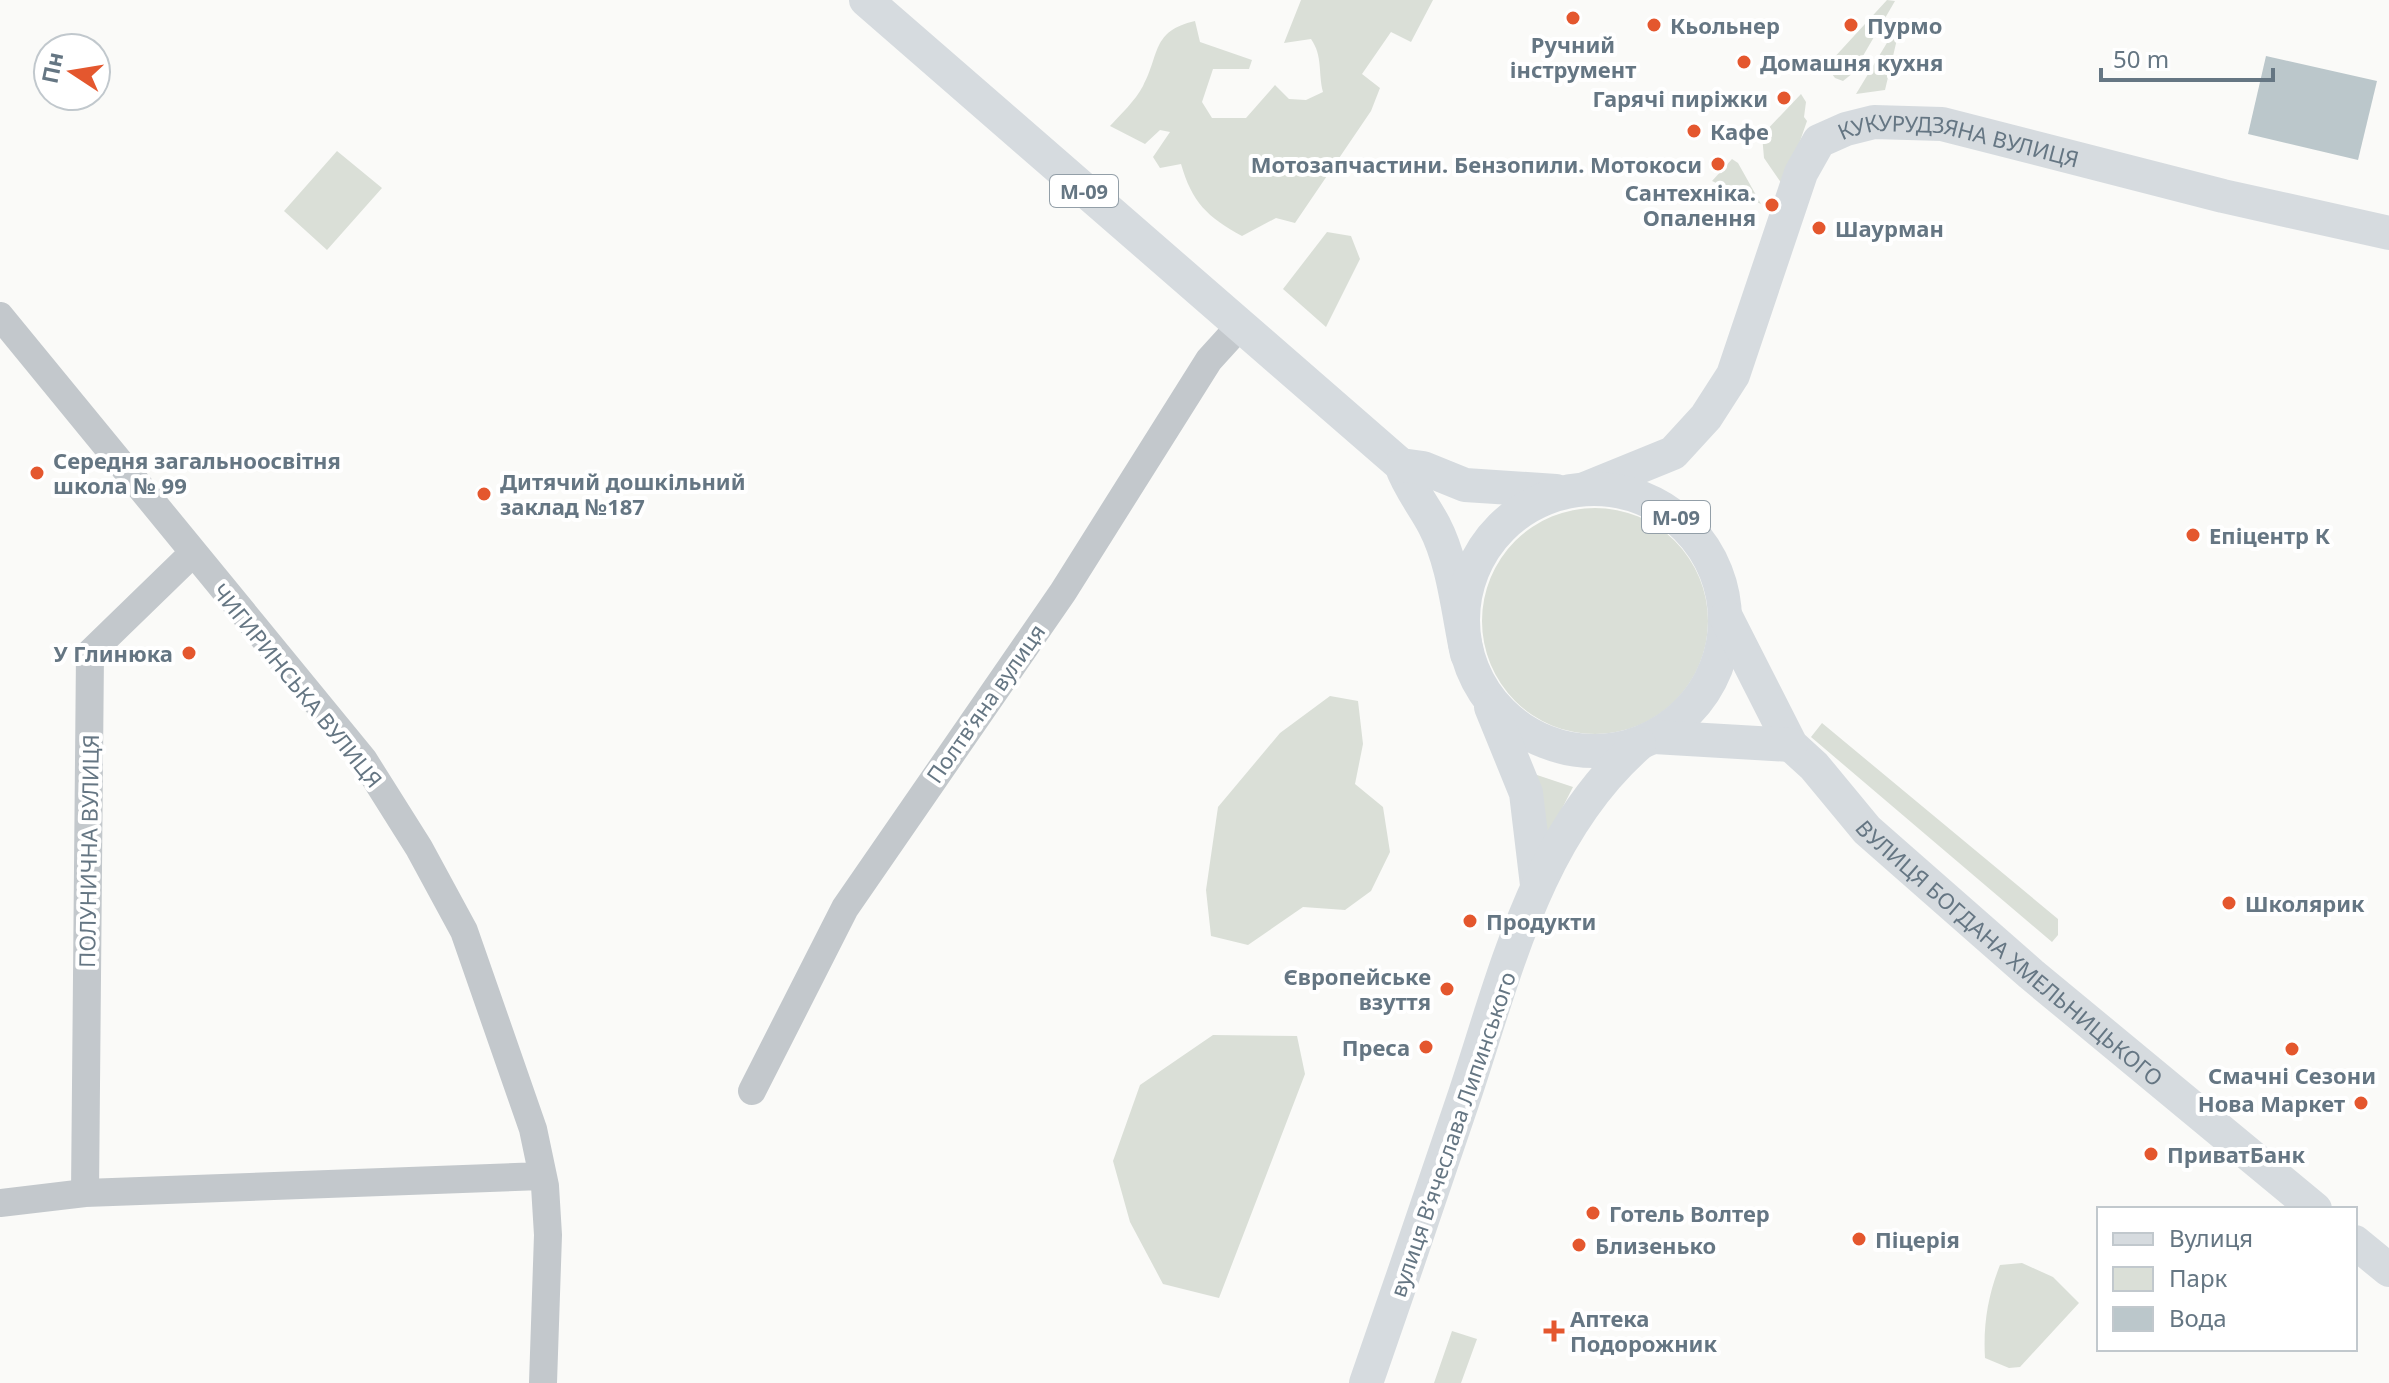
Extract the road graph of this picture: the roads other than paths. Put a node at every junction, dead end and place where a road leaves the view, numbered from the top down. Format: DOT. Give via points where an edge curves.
graph roads {
  1 [pos="866,0"];
  2 [pos="2389,233"];
  3 [pos="0,316"];
  4 [pos="1239,327"];
  5 [pos="1401,465"];
  6 [pos="1577,490"];
  7 [pos="193,553"];
  8 [pos="1726,617"];
  9 [pos="1467,654"];
  10 [pos="1486,695"];
  11 [pos="1647,741"];
  12 [pos="1791,745"];
  13 [pos="1537,885"];
  14 [pos="752,1091"];
  15 [pos="542,1176"];
  16 [pos="85,1193"];
  17 [pos="0,1203"];
  18 [pos="2313,1207"];
  19 [pos="2357,1244"];
  20 [pos="2389,1270"];
  21 [pos="543,1383"];
  22 [pos="1366,1383"];
  1 -- 4 [label="main road, М-09"];
  2 -- 6 [label="main road, КУКУРУДЗЯНА ВУЛИЦЯ" via="1942,124 1874,122 1846,129 1819,141 1801,173 1733,375 1706,417 1673,453"];
  3 -- 7 [label="street, ЧИГИРИНСЬКА ВУЛИЦЯ"];
  4 -- 5 [label="main road, М-09"];
  4 -- 14 [label="street, Полтвʼяна вулиця" via="1209,360 1063,592 845,908"];
  5 -- 6 [label="main road, М-09" via="1465,485"];
  5 -- 9 [label="main road, М-09" via="1408,486 1435,526"];
  6 -- 8 [label="main road, М-09" via="1619,491 1649,500 1676,517 1715,567"];
  6 -- 9 [label="main road" via="1538,501 1512,517 1483,552 1466,594"];
  7 -- 15 [label="street, ЧИГИРИНСЬКА ВУЛИЦЯ" via="363,759 419,848 464,931 533,1129"];
  7 -- 16 [label="street, ПОЛУНИЧНА ВУЛИЦЯ" via="90,653"];
  8 -- 11 [label="main road" via="1719,661 1699,700 1679,721"];
  8 -- 12 [label="main road, ВУЛИЦЯ БОГДАНА ХМЕЛЬНИЦЬКОГО / М-09"];
  9 -- 10 [label="main road, М-09"];
  10 -- 11 [label="main road, М-09" via="1505,717 1554,746 1611,751"];
  10 -- 13 [label="main road, вулиця Вʼячеслава Липинського" via="1526,793"];
  11 -- 12 [label="main road, М-09"];
  11 -- 13 [label="main road, вулиця Вʼячеслава Липинського" via="1611,768 1587,797"];
  12 -- 18 [label="main road, ВУЛИЦЯ БОГДАНА ХМЕЛЬНИЦЬКОГО / М-09" via="1867,830 2031,974"];
  13 -- 22 [label="main road, вулиця Вʼячеслава Липинського"];
  15 -- 16 [label="street"];
  15 -- 21 [label="street, ЧИГИРИНСЬКА ВУЛИЦЯ" via="548,1235"];
  16 -- 17 [label="street"];
  19 -- 20 [label="main road"];
}
